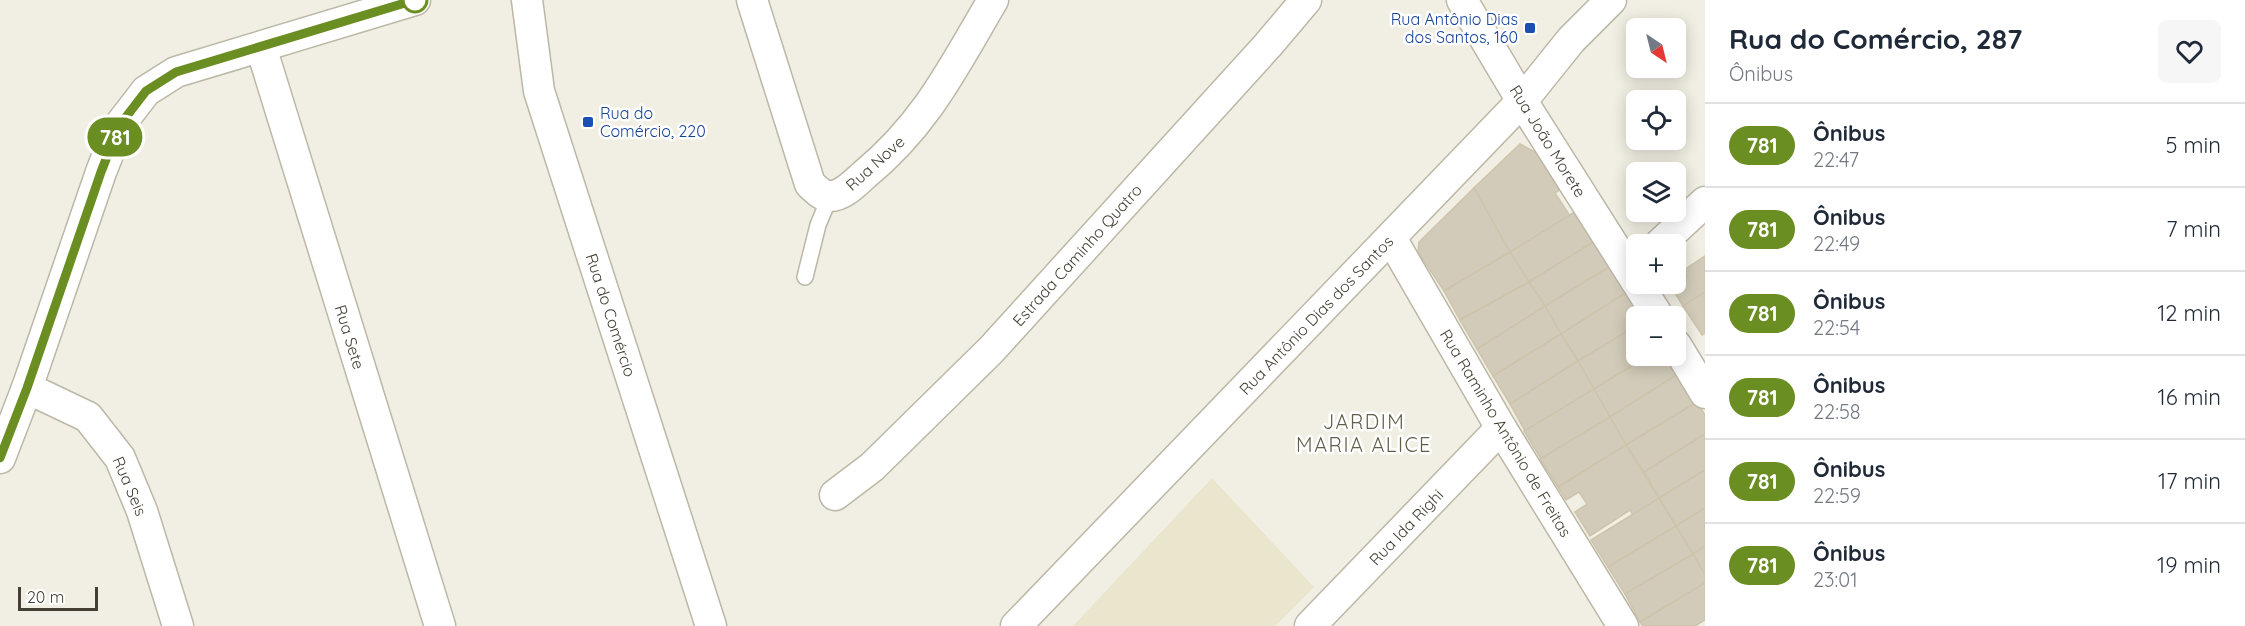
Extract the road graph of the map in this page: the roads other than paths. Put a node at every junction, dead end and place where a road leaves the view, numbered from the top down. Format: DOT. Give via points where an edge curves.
graph roads {
  1 [pos="415,0"];
  2 [pos="527,0"];
  3 [pos="993,0"];
  4 [pos="1306,0"];
  5 [pos="1462,0"];
  6 [pos="1611,0"];
  7 [pos="758,3"];
  8 [pos="261,47"];
  9 [pos="1522,101"];
  10 [pos="830,196"];
  11 [pos="1705,202"];
  12 [pos="1671,234"];
  13 [pos="1391,238"];
  14 [pos="1626,262"];
  15 [pos="805,277"];
  16 [pos="1686,362"];
  17 [pos="27,388"];
  18 [pos="1705,393"];
  19 [pos="1501,428"];
  20 [pos="0,458"];
  21 [pos="835,495"];
  22 [pos="178,626"];
  23 [pos="440,626"];
  24 [pos="711,626"];
  25 [pos="1016,626"];
  26 [pos="1310,626"];
  27 [pos="1623,626"];
  1 -- 8 [label="street"];
  2 -- 24 [label="street, Rua do Comércio" via="539,91"];
  3 -- 10 [label="street, Rua Nove" via="942,88 916,124 889,154 845,191"];
  4 -- 21 [label="street, Estrada Caminho Quatro" via="991,350 872,467"];
  5 -- 9 [label="street, Rua João Morete"];
  6 -- 9 [label="street, Rua Antônio Dias dos Santos" via="1571,40"];
  7 -- 10 [label="street, Rua Nove" via="810,184"];
  8 -- 17 [label="street" via="176,72 146,91 119,126"];
  8 -- 23 [label="street, Rua Sete"];
  9 -- 13 [label="street, Rua Antônio Dias dos Santos"];
  9 -- 14 [label="street, Rua João Morete"];
  10 -- 15 [label="lane"];
  11 -- 12 [label="street"];
  13 -- 19 [label="street, Rua Raminho Antônio de Freitas"];
  13 -- 25 [label="street, Rua Antônio Dias dos Santos"];
  16 -- 18 [label="street"];
  17 -- 20 [label="street"];
  17 -- 22 [label="street, Rua Seis" via="88,417 120,458 142,511"];
  19 -- 26 [label="street, Rua Ida Righi"];
  19 -- 27 [label="street, Rua Raminho Antônio de Freitas"];
}
